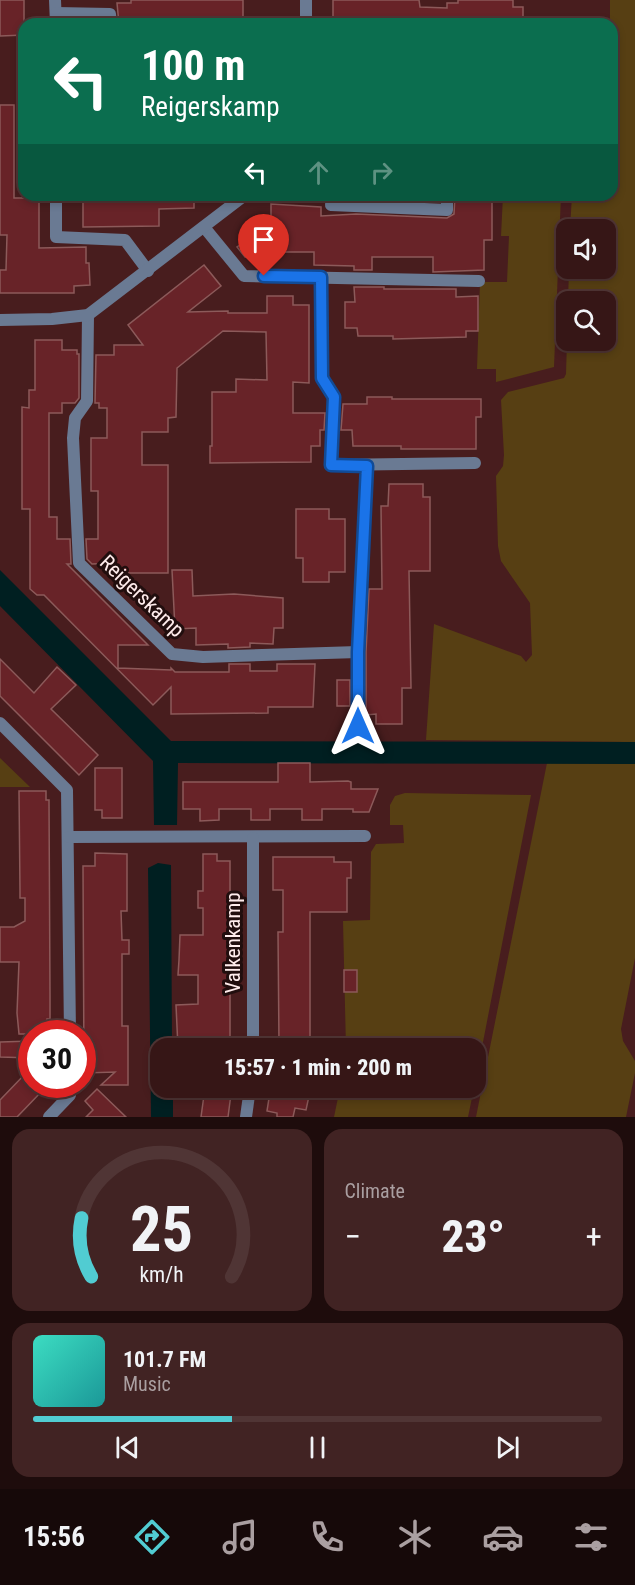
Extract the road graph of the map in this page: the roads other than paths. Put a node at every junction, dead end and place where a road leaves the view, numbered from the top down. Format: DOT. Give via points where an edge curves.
graph roads {
  1 [pos="55,0"];
  2 [pos="306,0"];
  3 [pos="56,18"];
  4 [pos="67,18"];
  5 [pos="110,18"];
  6 [pos="306,18"];
  7 [pos="56,201"];
  8 [pos="238,201"];
  9 [pos="331,201"];
  10 [pos="447,201"];
  11 [pos="204,228"];
  12 [pos="148,271"];
  13 [pos="321,277"];
  14 [pos="479,281"];
  15 [pos="88,315"];
  16 [pos="0,320"];
  17 [pos="475,463"];
  18 [pos="367,466"];
  19 [pos="358,652"];
  20 [pos="0,723"];
  21 [pos="358,726"];
  22 [pos="365,836"];
  23 [pos="69,837"];
  24 [pos="252,838"];
  25 [pos="70,1020"];
  26 [pos="253,1038"];
  27 [pos="67,1098"];
  28 [pos="249,1098"];
  29 [pos="49,1117"];
  30 [pos="246,1117"];
  1 -- 3 [label="street"];
  2 -- 6 [label="street"];
  4 -- 5 [label="street" via="110,14"];
  7 -- 12 [label="street" via="56,237 125,240"];
  8 -- 11 [label="street"];
  9 -- 10 [label="street" via="331,205 447,210"];
  11 -- 12 [label="street"];
  11 -- 13 [label="street" via="244,276"];
  12 -- 15 [label="street"];
  13 -- 14 [label="street"];
  13 -- 18 [label="street" via="322,378 334,397 331,465"];
  15 -- 16 [label="street"];
  15 -- 19 [label="street, Reigerskamp" via="87,401 75,418 73,438 79,563 172,654 203,657"];
  17 -- 18 [label="street"];
  18 -- 19 [label="street"];
  19 -- 21 [label="street"];
  20 -- 23 [label="street" via="68,790"];
  22 -- 24 [label="street"];
  23 -- 24 [label="street"];
  23 -- 25 [label="street"];
  24 -- 26 [label="street, Valkenkamp"];
  27 -- 29 [label="street"];
  28 -- 30 [label="street"];
}
